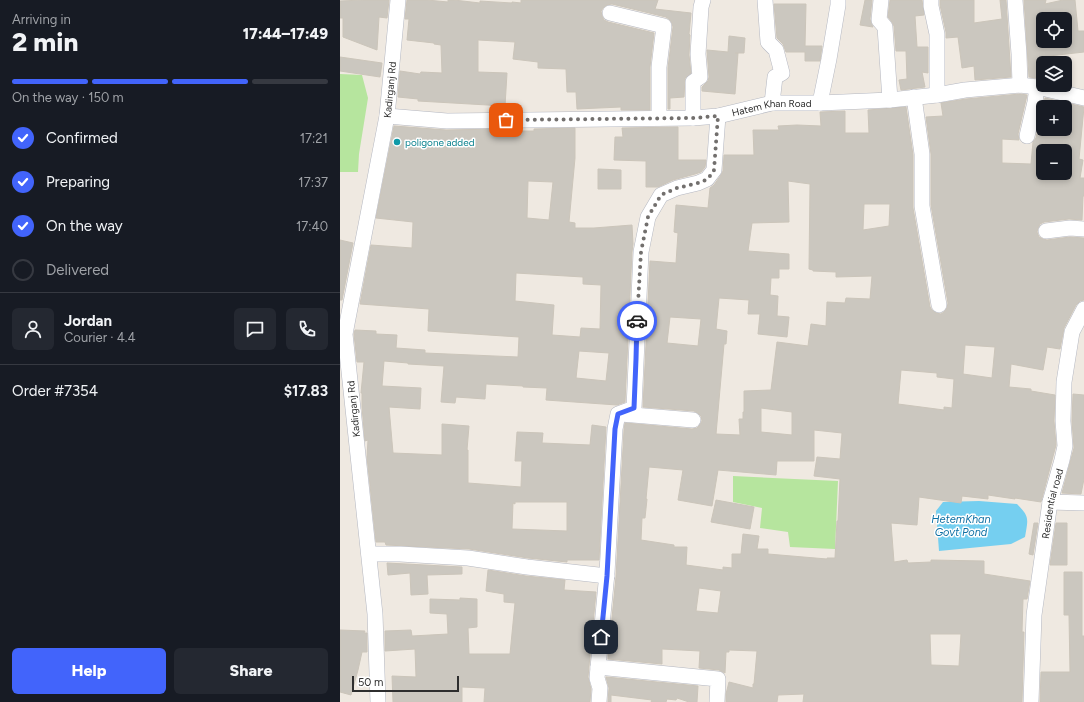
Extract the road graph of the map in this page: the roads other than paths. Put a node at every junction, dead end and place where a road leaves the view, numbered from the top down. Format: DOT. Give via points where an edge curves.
graph roads {
  1 [pos="398,0"];
  2 [pos="703,0"];
  3 [pos="765,0"];
  4 [pos="838,0"];
  5 [pos="881,0"];
  6 [pos="931,0"];
  7 [pos="1015,0"];
  8 [pos="610,13"];
  9 [pos="1020,85"];
  10 [pos="1036,87"];
  11 [pos="1036,92"];
  12 [pos="1058,92"];
  13 [pos="937,95"];
  14 [pos="914,97"];
  15 [pos="1084,98"];
  16 [pos="890,100"];
  17 [pos="772,103"];
  18 [pos="820,103"];
  19 [pos="387,116"];
  20 [pos="718,116"];
  21 [pos="659,118"];
  22 [pos="694,118"];
  23 [pos="1027,136"];
  24 [pos="1084,229"];
  25 [pos="1046,231"];
  26 [pos="939,305"];
  27 [pos="1084,310"];
  28 [pos="342,334"];
  29 [pos="618,414"];
  30 [pos="693,420"];
  31 [pos="1050,502"];
  32 [pos="1084,503"];
  33 [pos="369,554"];
  34 [pos="607,576"];
  35 [pos="598,667"];
  36 [pos="378,702"];
  37 [pos="599,702"];
  38 [pos="717,702"];
  39 [pos="1031,702"];
  1 -- 19 [label="street, Kadirganj Rd"];
  2 -- 22 [label="street" via="698,54 700,77 693,82"];
  3 -- 17 [label="street" via="768,42 776,50 782,73 775,77"];
  4 -- 18 [label="street"];
  5 -- 16 [label="street" via="879,20 885,27"];
  6 -- 13 [label="street" via="937,34"];
  7 -- 9 [label="street"];
  8 -- 21 [label="street" via="664,26 659,67"];
  9 -- 10 [label="street, Hatem Khan Road"];
  9 -- 13 [label="street, Hatem Khan Road"];
  11 -- 23 [label="street"];
  12 -- 15 [label="street, Hatem Khan Road"];
  13 -- 14 [label="street, Hatem Khan Road"];
  14 -- 16 [label="street, Hatem Khan Road"];
  14 -- 26 [label="street" via="922,154 922,206"];
  16 -- 18 [label="street, Hatem Khan Road"];
  17 -- 18 [label="street, Hatem Khan Road"];
  17 -- 20 [label="street, Hatem Khan Road"];
  19 -- 21 [label="street, Hatem Khan Road" via="447,121"];
  19 -- 28 [label="street, Kadirganj Rd"];
  20 -- 22 [label="street, Hatem Khan Road"];
  20 -- 29 [label="street" via="714,170 708,179 661,195 648,217 641,252 634,408"];
  21 -- 22 [label="street, Hatem Khan Road"];
  24 -- 25 [label="street"];
  27 -- 31 [label="street, Residential road" via="1072,332 1064,382 1065,446"];
  28 -- 33 [label="street, Kadirganj Rd"];
  29 -- 30 [label="street"];
  29 -- 34 [label="street"];
  31 -- 32 [label="street"];
  31 -- 39 [label="street, Residential road" via="1034,615"];
  33 -- 34 [label="street" via="468,558"];
  33 -- 36 [label="street, Kadirganj Rd" via="375,614"];
  34 -- 35 [label="street"];
  35 -- 37 [label="street"];
  35 -- 38 [label="street" via="718,678"];
}
